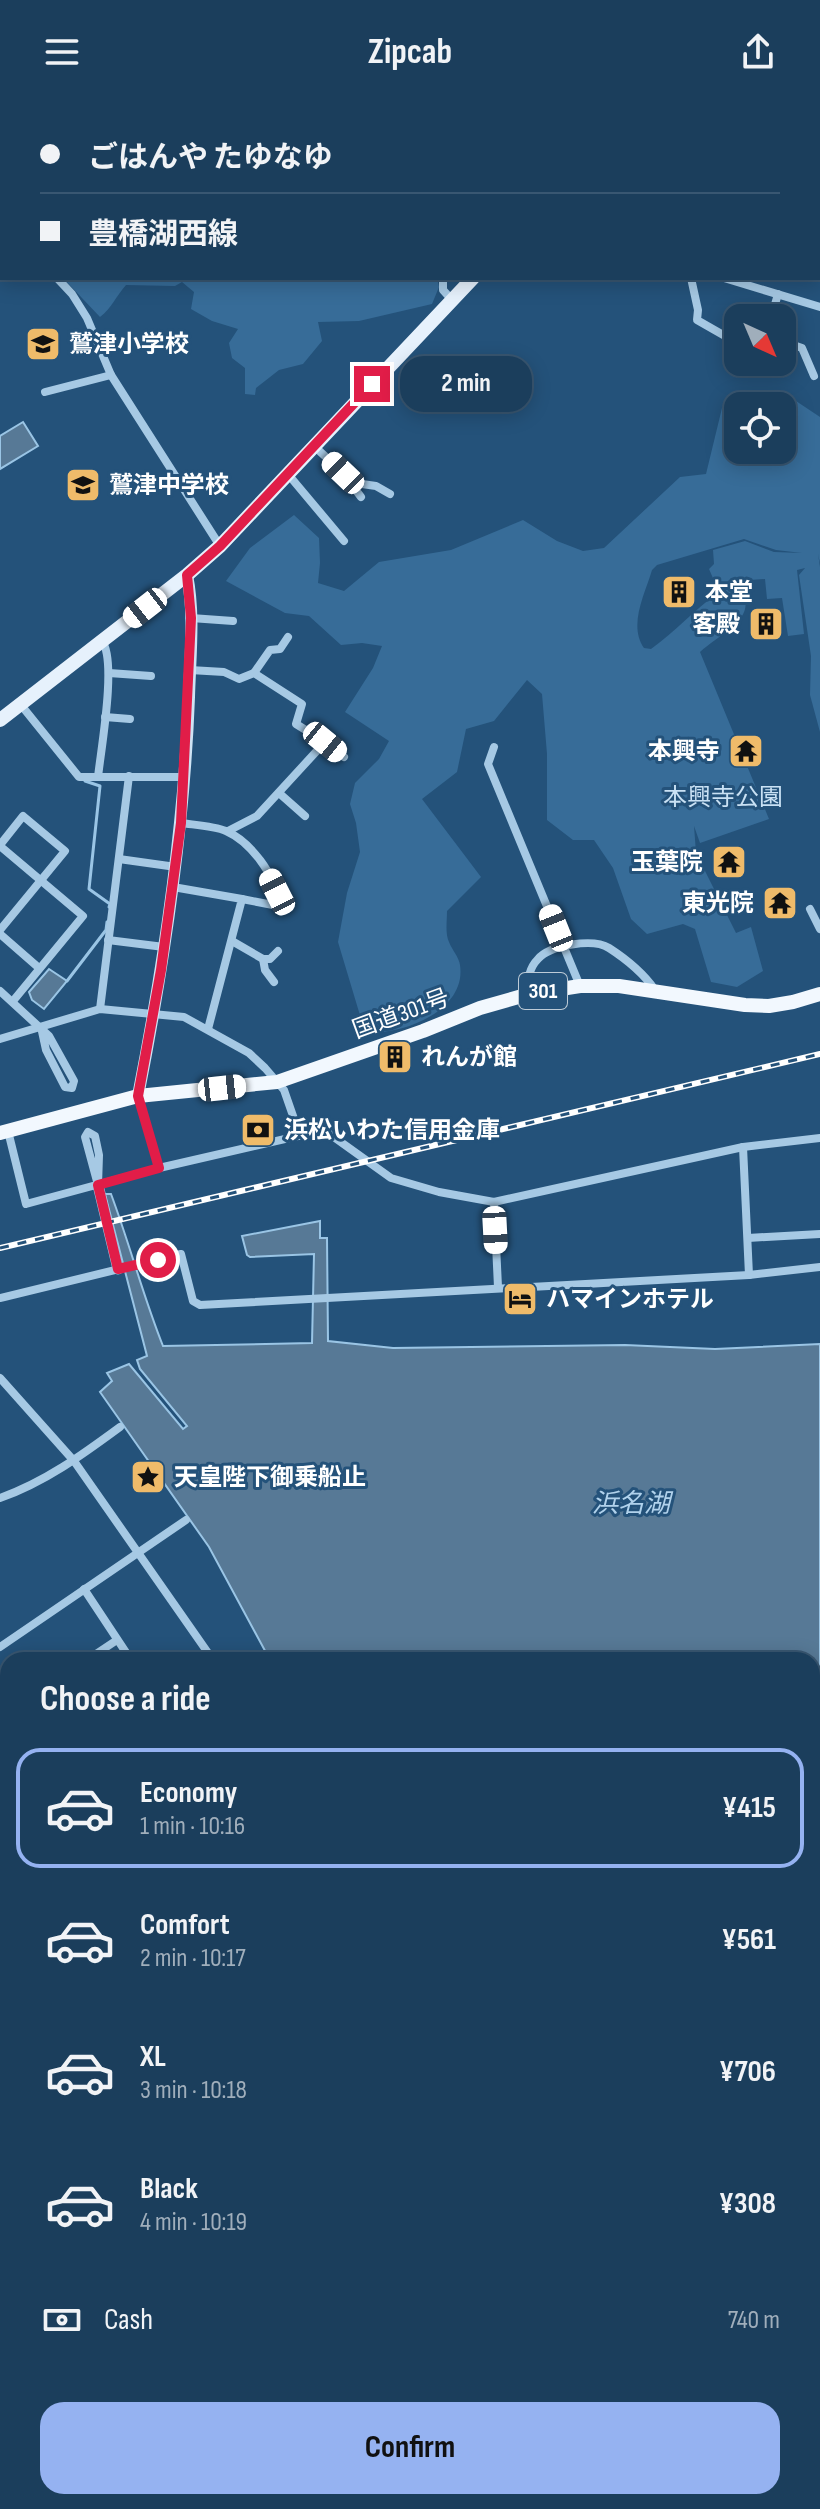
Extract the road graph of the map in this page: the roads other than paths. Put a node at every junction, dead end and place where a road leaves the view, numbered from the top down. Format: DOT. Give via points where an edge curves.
graph roads {
  1 [pos="59,280"];
  2 [pos="443,280"];
  3 [pos="471,280"];
  4 [pos="691,280"];
  5 [pos="731,280"];
  6 [pos="778,294"];
  7 [pos="452,300"];
  8 [pos="775,304"];
  9 [pos="820,307"];
  10 [pos="724,335"];
  11 [pos="796,346"];
  12 [pos="111,375"];
  13 [pos="814,376"];
  14 [pos="45,392"];
  15 [pos="313,445"];
  16 [pos="287,473"];
  17 [pos="348,482"];
  18 [pos="390,494"];
  19 [pos="361,497"];
  20 [pos="344,541"];
  21 [pos="220,546"];
  22 [pos="187,575"];
  23 [pos="191,618"];
  24 [pos="233,621"];
  25 [pos="288,637"];
  26 [pos="102,641"];
  27 [pos="190,670"];
  28 [pos="109,673"];
  29 [pos="254,673"];
  30 [pos="151,676"];
  31 [pos="21,705"];
  32 [pos="105,717"];
  33 [pos="130,719"];
  34 [pos="0,720"];
  35 [pos="325,742"];
  36 [pos="494,747"];
  37 [pos="344,757"];
  38 [pos="129,776"];
  39 [pos="98,777"];
  40 [pos="184,777"];
  41 [pos="279,793"];
  42 [pos="305,816"];
  43 [pos="181,823"];
  44 [pos="228,831"];
  45 [pos="0,846"];
  46 [pos="119,859"];
  47 [pos="176,867"];
  48 [pos="41,882"];
  49 [pos="173,887"];
  50 [pos="242,899"];
  51 [pos="810,909"];
  52 [pos="820,929"];
  53 [pos="0,932"];
  54 [pos="108,940"];
  55 [pos="232,941"];
  56 [pos="564,946"];
  57 [pos="164,947"];
  58 [pos="278,951"];
  59 [pos="263,959"];
  60 [pos="39,968"];
  61 [pos="274,982"];
  62 [pos="580,986"];
  63 [pos="655,990"];
  64 [pos="0,991"];
  65 [pos="529,994"];
  66 [pos="820,994"];
  67 [pos="13,1001"];
  68 [pos="100,1009"];
  69 [pos="154,1015"];
  70 [pos="41,1027"];
  71 [pos="208,1029"];
  72 [pos="0,1039"];
  73 [pos="277,1082"];
  74 [pos="138,1096"];
  75 [pos="4,1132"];
  76 [pos="300,1136"];
  77 [pos="820,1138"];
  78 [pos="743,1147"];
  79 [pos="159,1168"];
  80 [pos="98,1185"];
  81 [pos="494,1202"];
  82 [pos="820,1234"];
  83 [pos="748,1238"];
  84 [pos="820,1267"];
  85 [pos="118,1269"];
  86 [pos="749,1275"];
  87 [pos="498,1287"];
  88 [pos="0,1298"];
  89 [pos="0,1378"];
  90 [pos="120,1427"];
  91 [pos="74,1461"];
  92 [pos="0,1498"];
  93 [pos="186,1520"];
  94 [pos="138,1551"];
  95 [pos="84,1589"];
  96 [pos="117,1640"];
  97 [pos="0,1647"];
  98 [pos="99,1652"];
  99 [pos="125,1652"];
  100 [pos="207,1652"];
  1 -- 12 [label="street" via="87,318"];
  2 -- 7 [label="street" via="443,290"];
  3 -- 7 [label="main road"];
  4 -- 10 [label="street" via="697,320"];
  5 -- 6 [label="street"];
  6 -- 8 [label="street"];
  6 -- 9 [label="street"];
  7 -- 15 [label="main road"];
  11 -- 13 [label="street" via="802,348"];
  12 -- 14 [label="street"];
  12 -- 21 [label="street"];
  15 -- 16 [label="main road"];
  15 -- 17 [label="street"];
  16 -- 20 [label="street"];
  16 -- 21 [label="main road"];
  17 -- 18 [label="street"];
  17 -- 19 [label="street"];
  21 -- 22 [label="main road"];
  22 -- 23 [label="main road"];
  22 -- 26 [label="main road"];
  23 -- 24 [label="street"];
  23 -- 27 [label="main road"];
  25 -- 29 [label="street" via="280,649 270,650"];
  26 -- 28 [label="street" via="109,654"];
  26 -- 31 [label="main road"];
  27 -- 29 [label="street" via="224,672 239,679"];
  27 -- 40 [label="main road"];
  28 -- 30 [label="street"];
  28 -- 32 [label="street"];
  29 -- 35 [label="street" via="302,704 296,724"];
  31 -- 34 [label="main road"];
  31 -- 39 [label="street" via="75,775"];
  32 -- 33 [label="street"];
  32 -- 39 [label="street"];
  35 -- 37 [label="street"];
  35 -- 41 [label="street"];
  36 -- 56 [label="street" via="488,764 514,842"];
  38 -- 39 [label="street"];
  38 -- 40 [label="street"];
  38 -- 46 [label="street"];
  40 -- 43 [label="main road"];
  41 -- 42 [label="street"];
  41 -- 44 [label="street" via="257,816"];
  43 -- 44 [label="street"];
  43 -- 47 [label="main road"];
  44 -- 50 [label="street" via="257,853 277,892 273,905"];
  45 -- 48 [label="street"];
  45 -- 48 [label="street" via="23,816 65,851"];
  46 -- 47 [label="street"];
  46 -- 54 [label="street"];
  47 -- 49 [label="main road"];
  48 -- 53 [label="street"];
  48 -- 60 [label="street" via="83,916"];
  49 -- 50 [label="street"];
  49 -- 57 [label="main road"];
  50 -- 55 [label="street"];
  51 -- 52 [label="street"];
  53 -- 60 [label="street"];
  54 -- 57 [label="street"];
  54 -- 68 [label="street"];
  55 -- 59 [label="street"];
  55 -- 71 [label="street"];
  56 -- 62 [label="street"];
  56 -- 63 [label="street" via="588,943 609,948"];
  56 -- 65 [label="street" via="538,957 527,980"];
  57 -- 69 [label="main road"];
  58 -- 59 [label="street"];
  59 -- 61 [label="street"];
  60 -- 67 [label="street"];
  62 -- 63 [label="highway, 国道301号 / 301"];
  62 -- 65 [label="highway, 国道301号 / 301"];
  63 -- 66 [label="highway, 国道301号 / 301" via="745,1005"];
  64 -- 67 [label="street"];
  65 -- 73 [label="highway, 国道301号 / 301"];
  67 -- 70 [label="street"];
  68 -- 69 [label="street"];
  68 -- 70 [label="street"];
  69 -- 71 [label="street" via="184,1017"];
  69 -- 74 [label="main road"];
  70 -- 70 [label="street" via="74,1081 72,1088 65,1087 46,1050"];
  70 -- 72 [label="street"];
  71 -- 73 [label="street" via="249,1053"];
  73 -- 74 [label="highway, 国道301号 / 301"];
  73 -- 76 [label="street"];
  74 -- 75 [label="highway, 国道301号 / 301"];
  74 -- 79 [label="street"];
  75 -- 80 [label="street" via="26,1204"];
  76 -- 79 [label="street"];
  76 -- 81 [label="street" via="324,1130 391,1178"];
  77 -- 78 [label="street"];
  78 -- 81 [label="street"];
  78 -- 83 [label="street"];
  79 -- 80 [label="street"];
  80 -- 80 [label="street" via="85,1137 88,1132 95,1136 99,1155"];
  80 -- 85 [label="street"];
  81 -- 87 [label="street"];
  82 -- 83 [label="street"];
  83 -- 86 [label="street"];
  84 -- 86 [label="street"];
  85 -- 87 [label="street" via="181,1254 193,1301 200,1305"];
  85 -- 88 [label="street"];
  86 -- 87 [label="street"];
  89 -- 91 [label="street"];
  90 -- 91 [label="street"];
  91 -- 92 [label="street" via="32,1487"];
  91 -- 94 [label="street"];
  93 -- 94 [label="street"];
  94 -- 95 [label="street"];
  94 -- 100 [label="street"];
  95 -- 96 [label="street"];
  95 -- 97 [label="street"];
  96 -- 98 [label="street"];
  96 -- 99 [label="street"];
}
